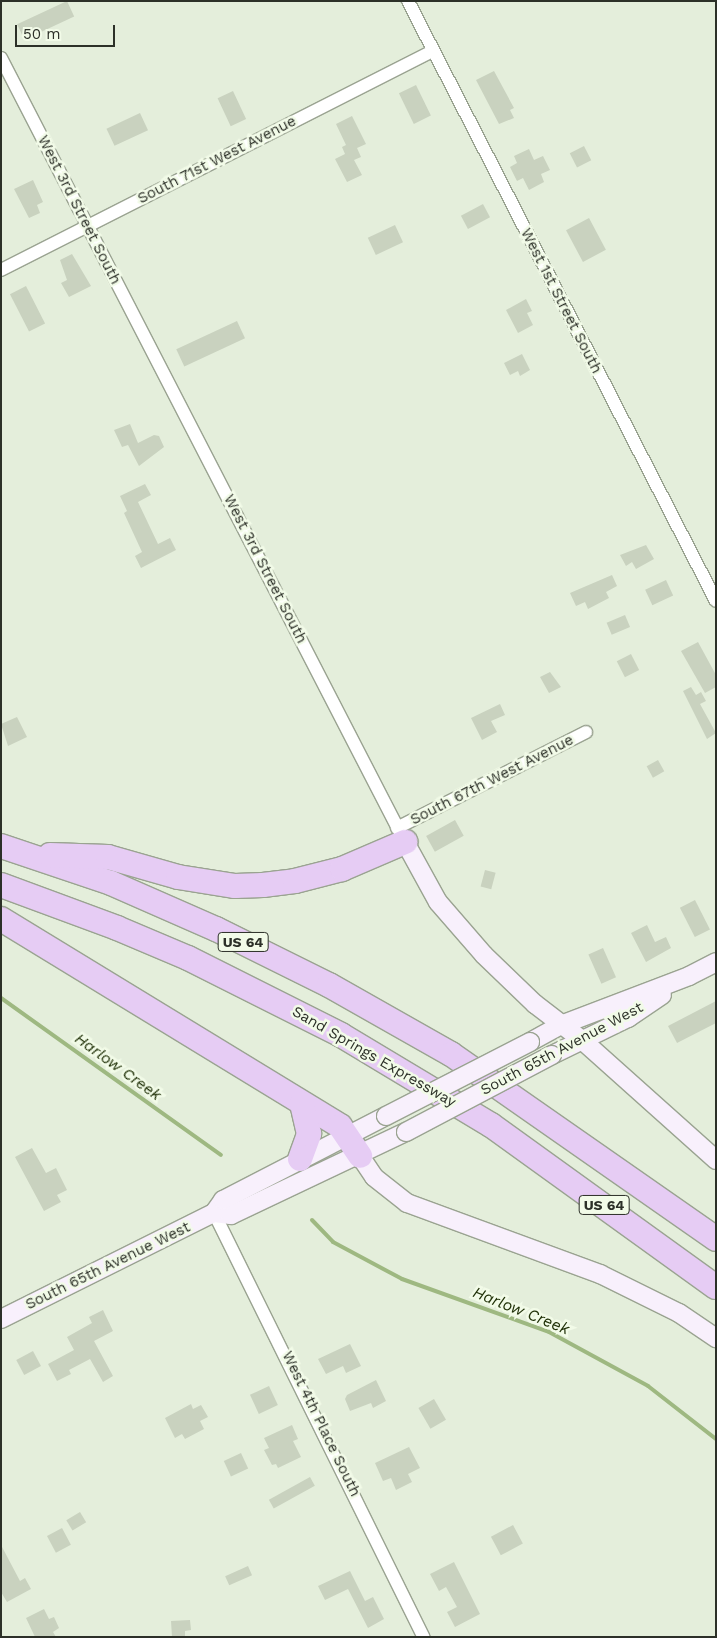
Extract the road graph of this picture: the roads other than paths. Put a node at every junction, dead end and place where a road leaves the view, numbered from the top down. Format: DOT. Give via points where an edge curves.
graph roads {
  1 [pos="408,1"];
  2 [pos="432,51"];
  3 [pos="1,58"];
  4 [pos="87,226"];
  5 [pos="1,270"];
  6 [pos="716,601"];
  7 [pos="586,732"];
  8 [pos="401,835"];
  9 [pos="1,846"];
  10 [pos="25,854"];
  11 [pos="1,885"];
  12 [pos="1,919"];
  13 [pos="716,962"];
  14 [pos="689,976"];
  15 [pos="561,1025"];
  16 [pos="582,1040"];
  17 [pos="302,1104"];
  18 [pos="348,1134"];
  19 [pos="360,1156"];
  20 [pos="300,1158"];
  21 [pos="716,1160"];
  22 [pos="214,1213"];
  23 [pos="716,1239"];
  24 [pos="716,1287"];
  25 [pos="1,1319"];
  26 [pos="716,1338"];
  27 [pos="424,1637"];
  1 -- 2 [label="street, West 1st Street South"];
  2 -- 4 [label="street, South 71st West Avenue"];
  2 -- 6 [label="street, West 1st Street South"];
  3 -- 4 [label="street, West 3rd Street South"];
  4 -- 5 [label="street, South 71st West Avenue"];
  4 -- 8 [label="street, West 3rd Street South"];
  7 -- 8 [label="street, South 67th West Avenue"];
  8 -- 10 [label="highway" via="342,869 295,882 263,885 235,886 178,877 108,857"];
  8 -- 15 [label="street, West 3rd Street South" via="449,916 491,961"];
  9 -- 10 [label="highway, US 64"];
  10 -- 23 [label="highway, US 64" via="164,906 338,990 466,1064"];
  11 -- 24 [label="highway, Sand Springs Expressway / US 64" via="188,958 340,1035 491,1125"];
  12 -- 17 [label="highway"];
  13 -- 14 [label="street, South 65th Avenue West"];
  14 -- 15 [label="street, South 65th Avenue West"];
  14 -- 16 [label="street, South 65th Avenue West" via="628,1018"];
  15 -- 16 [label="street, West 3rd Street South"];
  15 -- 18 [label="street, South 65th Avenue West, bridge"];
  16 -- 19 [label="street, South 65th Avenue West, bridge"];
  16 -- 21 [label="street, West 3rd Street South"];
  17 -- 18 [label="highway"];
  17 -- 20 [label="highway" via="309,1134"];
  18 -- 19 [label="highway"];
  18 -- 20 [label="street, South 65th Avenue West"];
  19 -- 22 [label="street, South 65th Avenue West" via="231,1215"];
  19 -- 26 [label="street" via="374,1177 407,1204 600,1274 679,1313"];
  20 -- 22 [label="street, South 65th Avenue West" via="223,1200"];
  22 -- 25 [label="street, South 65th Avenue West"];
  22 -- 27 [label="street, West 4th Place South"];
}
